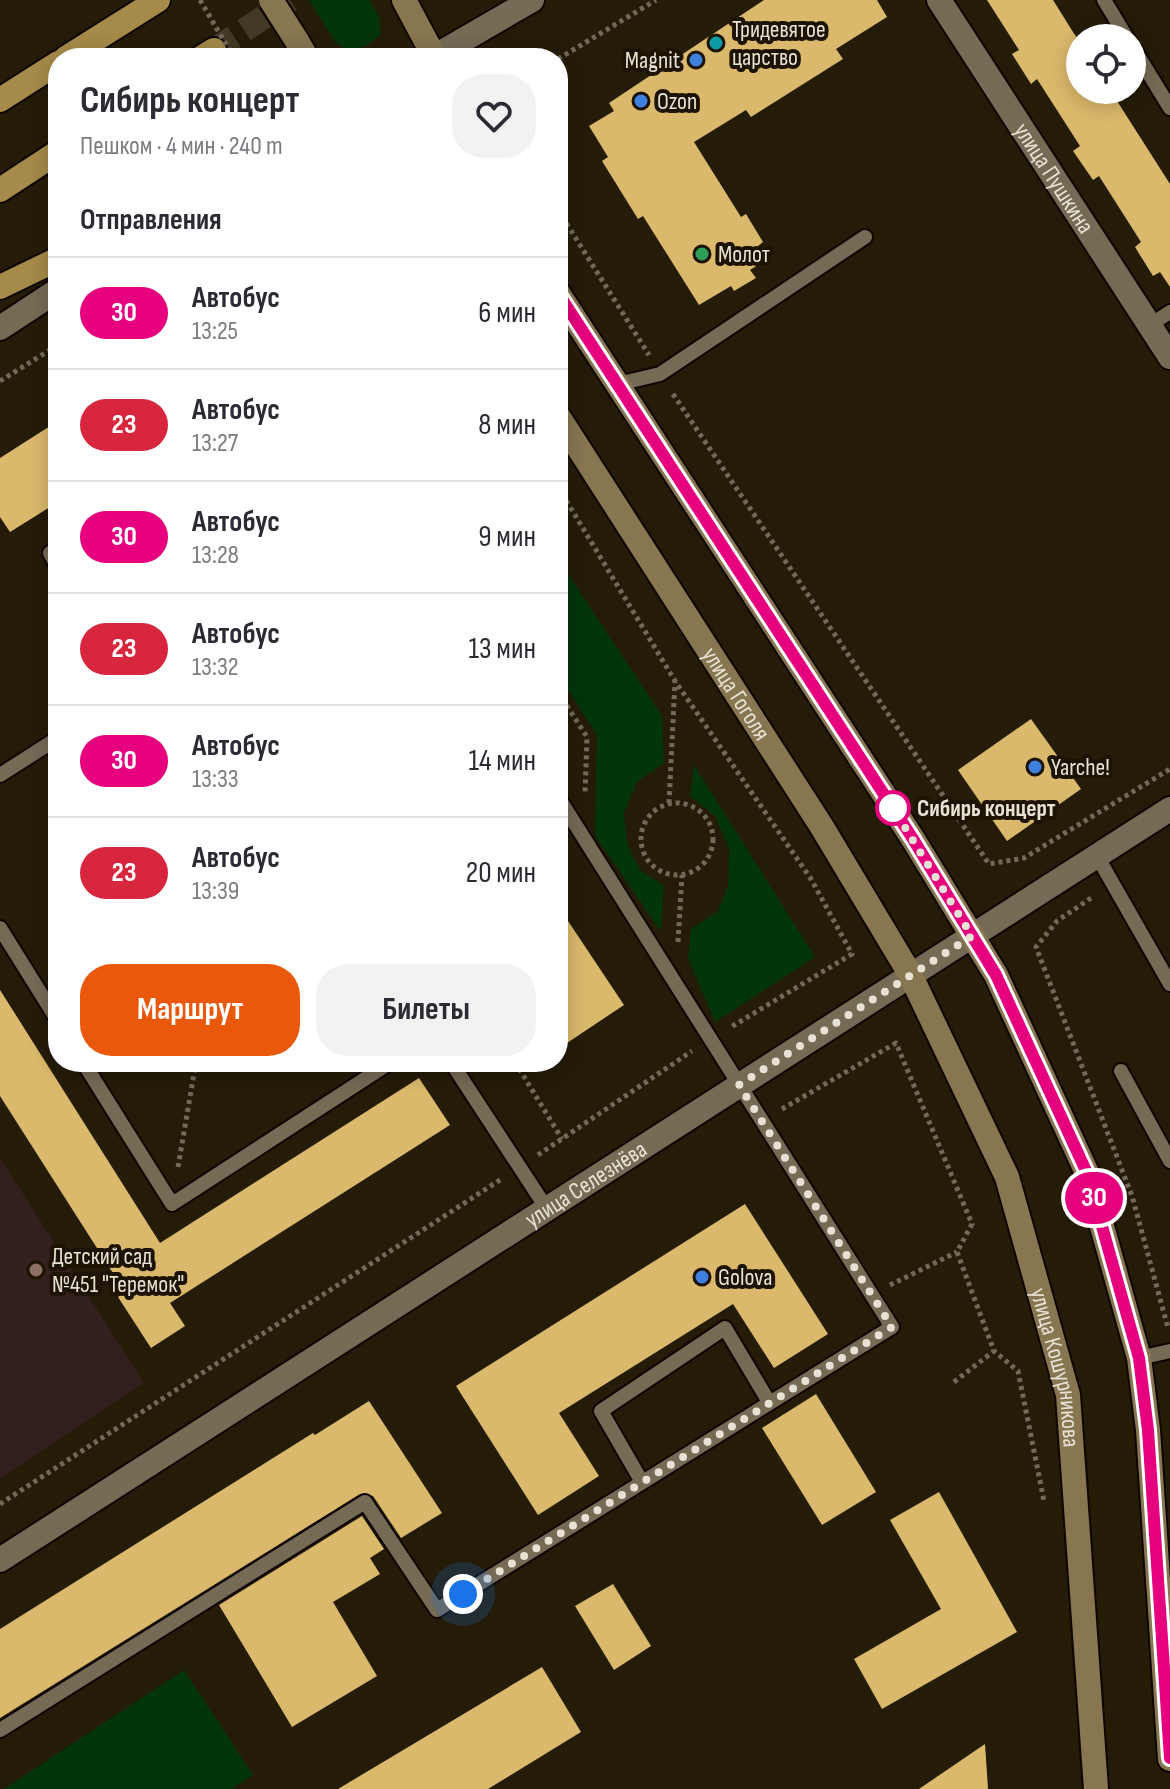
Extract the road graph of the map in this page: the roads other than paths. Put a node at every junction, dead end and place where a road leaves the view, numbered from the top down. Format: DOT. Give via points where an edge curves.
graph roads {
  1 [pos="158,0"];
  2 [pos="271,0"];
  3 [pos="404,0"];
  4 [pos="532,0"];
  5 [pos="939,0"];
  6 [pos="1104,0"];
  7 [pos="1119,24"];
  8 [pos="82,48"];
  9 [pos="301,48"];
  10 [pos="429,48"];
  11 [pos="451,48"];
  12 [pos="48,69"];
  13 [pos="1146,69"];
  14 [pos="0,100"];
  15 [pos="1170,108"];
  16 [pos="48,159"];
  17 [pos="0,190"];
  18 [pos="865,237"];
  19 [pos="48,264"];
  20 [pos="0,287"];
  21 [pos="48,297"];
  22 [pos="568,308"];
  23 [pos="1160,319"];
  24 [pos="0,328"];
  25 [pos="1170,357"];
  26 [pos="618,384"];
  27 [pos="568,432"];
  28 [pos="48,744"];
  29 [pos="0,775"];
  30 [pos="1170,809"];
  31 [pos="568,813"];
  32 [pos="1097,856"];
  33 [pos="0,928"];
  34 [pos="972,936"];
  35 [pos="910,974"];
  36 [pos="1170,984"];
  37 [pos="48,1005"];
  38 [pos="1121,1071"];
  39 [pos="89,1072"];
  40 [pos="376,1072"];
  41 [pos="458,1072"];
  42 [pos="739,1085"];
  43 [pos="1170,1161"];
  44 [pos="547,1209"];
  45 [pos="1170,1351"];
  46 [pos="1139,1358"];
  47 [pos="769,1402"];
  48 [pos="642,1482"];
  49 [pos="0,1560"];
  50 [pos="0,1730"];
  51 [pos="1170,1759"];
  52 [pos="1096,1789"];
  1 -- 8 [label="highway"];
  2 -- 9 [label="main road, bridge"];
  3 -- 10 [label="main road"];
  4 -- 11 [label="street"];
  5 -- 23 [label="street, улица Пушкина"];
  6 -- 7 [label="lane"];
  12 -- 14 [label="highway"];
  13 -- 15 [label="lane"];
  16 -- 17 [label="highway"];
  18 -- 26 [label="lane" via="660,374"];
  19 -- 20 [label="highway"];
  21 -- 24 [label="street"];
  22 -- 26 [label="main road"];
  23 -- 25 [label="street, улица Пушкина"];
  26 -- 34 [label="main road"];
  27 -- 35 [label="main road, улица Гоголя"];
  28 -- 29 [label="lane"];
  30 -- 32 [label="street, улица Селезнёва"];
  31 -- 42 [label="lane"];
  32 -- 34 [label="street, улица Селезнёва"];
  32 -- 36 [label="lane"];
  33 -- 37 [label="lane"];
  34 -- 35 [label="street, улица Селезнёва"];
  34 -- 46 [label="main road" via="1005,992 1087,1173"];
  35 -- 42 [label="street, улица Селезнёва"];
  35 -- 52 [label="main road, улица Кошурникова" via="1007,1177 1068,1395"];
  38 -- 43 [label="lane"];
  39 -- 40 [label="lane" via="172,1204"];
  41 -- 44 [label="lane"];
  42 -- 44 [label="street, улица Селезнёва"];
  42 -- 47 [label="lane" via="892,1327"];
  44 -- 49 [label="street, улица Селезнёва"];
  45 -- 46 [label="lane"];
  46 -- 51 [label="main road"];
  47 -- 48 [label="lane"];
  47 -- 48 [label="lane" via="725,1328 601,1411"];
  48 -- 50 [label="lane" via="437,1610 365,1502"];
}
